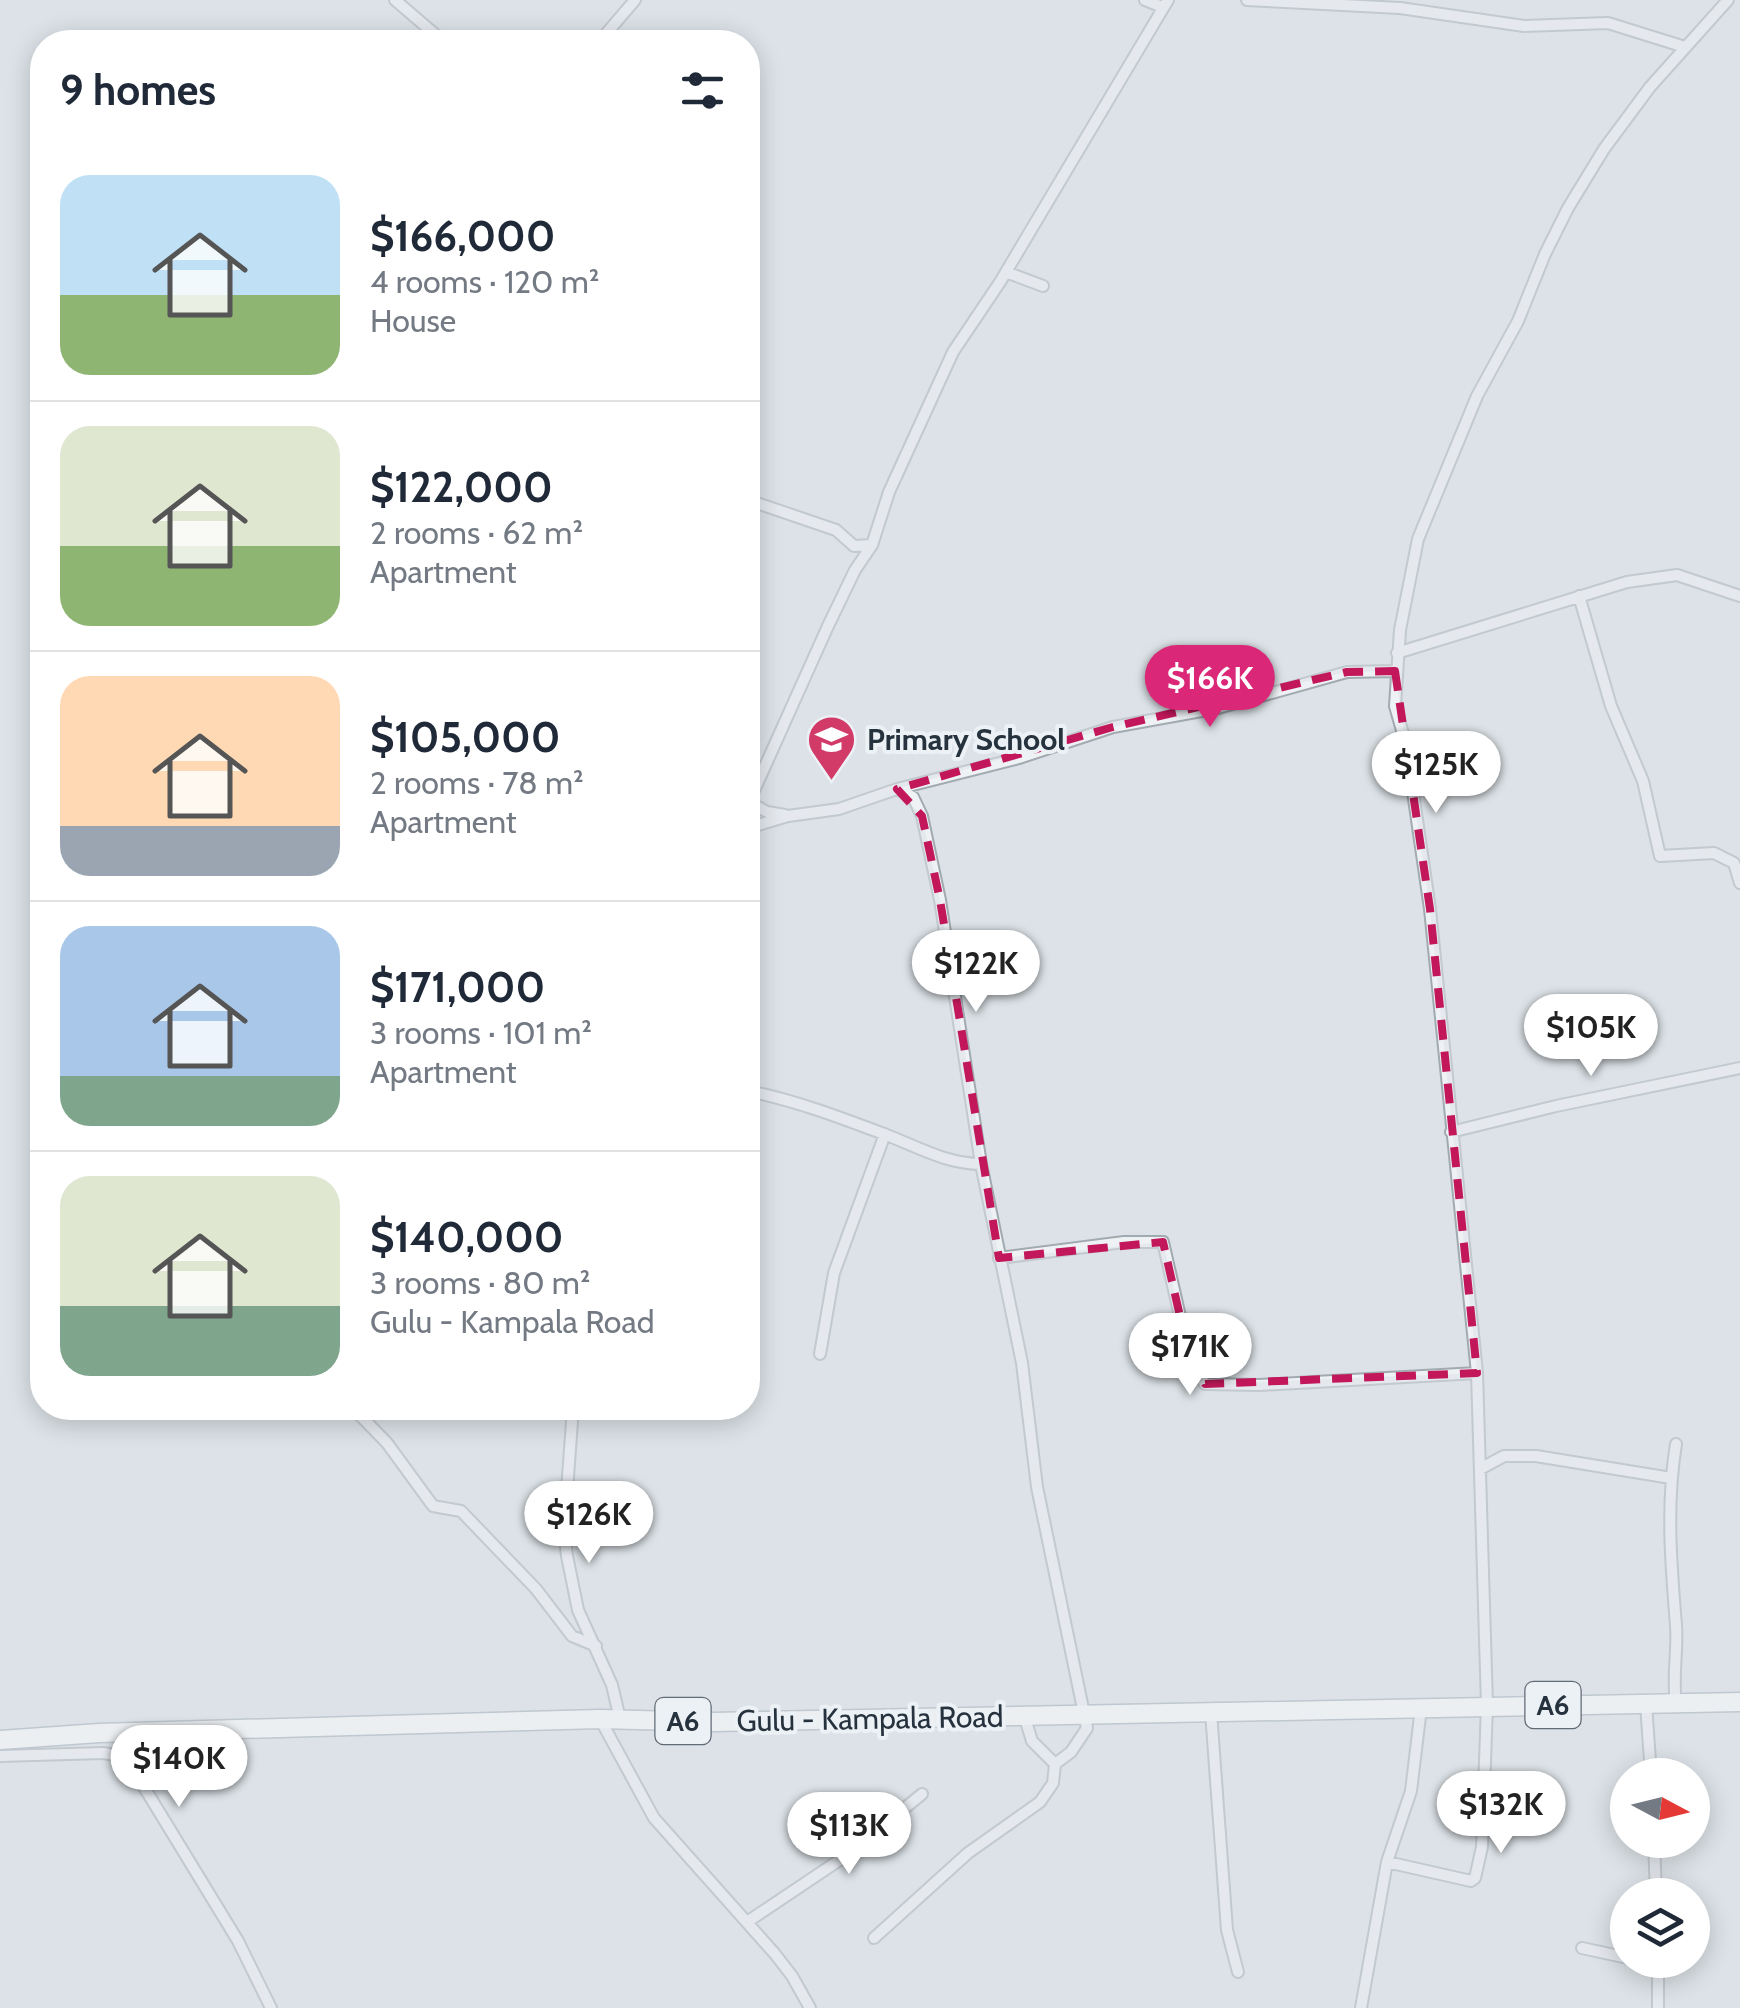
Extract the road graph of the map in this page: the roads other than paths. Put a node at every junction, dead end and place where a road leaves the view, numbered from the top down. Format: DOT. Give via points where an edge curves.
graph roads {
  1 [pos="395,0"];
  2 [pos="635,0"];
  3 [pos="1144,0"];
  4 [pos="1247,0"];
  5 [pos="1728,0"];
  6 [pos="1165,4"];
  7 [pos="430,30"];
  8 [pos="609,30"];
  9 [pos="1685,48"];
  10 [pos="1006,272"];
  11 [pos="1043,286"];
  12 [pos="760,504"];
  13 [pos="854,546"];
  14 [pos="872,546"];
  15 [pos="854,570"];
  16 [pos="1580,596"];
  17 [pos="1740,596"];
  18 [pos="1397,653"];
  19 [pos="1394,671"];
  20 [pos="760,777"];
  21 [pos="898,789"];
  22 [pos="760,809"];
  23 [pos="788,816"];
  24 [pos="760,824"];
  25 [pos="1740,882"];
  26 [pos="1740,1068"];
  27 [pos="760,1093"];
  28 [pos="1452,1132"];
  29 [pos="885,1134"];
  30 [pos="982,1164"];
  31 [pos="999,1258"];
  32 [pos="820,1354"];
  33 [pos="1477,1372"];
  34 [pos="364,1420"];
  35 [pos="571,1420"];
  36 [pos="1676,1444"];
  37 [pos="1480,1469"];
  38 [pos="1671,1478"];
  39 [pos="596,1646"];
  40 [pos="1740,1702"];
  41 [pos="1646,1704"];
  42 [pos="1676,1704"];
  43 [pos="1487,1705"];
  44 [pos="1421,1707"];
  45 [pos="1211,1712"];
  46 [pos="1085,1714"];
  47 [pos="1024,1715"];
  48 [pos="600,1719"];
  49 [pos="620,1719"];
  50 [pos="0,1740"];
  51 [pos="0,1756"];
  52 [pos="1650,1758"];
  53 [pos="1055,1764"];
  54 [pos="922,1794"];
  55 [pos="1387,1862"];
  56 [pos="747,1922"];
  57 [pos="874,1938"];
  58 [pos="1582,1948"];
  59 [pos="1610,1954"];
  60 [pos="1238,1972"];
  61 [pos="1658,1978"];
  62 [pos="271,2008"];
  63 [pos="810,2008"];
  64 [pos="1361,2008"];
  65 [pos="1658,2008"];
  1 -- 7 [label="street"];
  2 -- 8 [label="street"];
  3 -- 6 [label="street"];
  4 -- 9 [label="street" via="1400,8 1524,26 1608,23"];
  5 -- 9 [label="street"];
  6 -- 10 [label="street"];
  9 -- 18 [label="street" via="1577,193 1477,396 1418,538"];
  10 -- 11 [label="street"];
  10 -- 14 [label="street" via="953,352 888,492"];
  12 -- 13 [label="street" via="836,530"];
  13 -- 14 [label="street"];
  13 -- 15 [label="street"];
  14 -- 15 [label="street"];
  15 -- 20 [label="street"];
  16 -- 17 [label="street" via="1676,575"];
  16 -- 18 [label="street"];
  16 -- 25 [label="street" via="1612,706 1643,781 1660,856 1714,853 1734,863"];
  18 -- 19 [label="street"];
  19 -- 21 [label="street" via="1346,672 1218,708 1113,727"];
  19 -- 28 [label="street" via="1430,909"];
  21 -- 23 [label="street" via="840,809"];
  21 -- 30 [label="street" via="913,797 926,833"];
  22 -- 23 [label="street"];
  23 -- 24 [label="street"];
  26 -- 28 [label="street"];
  27 -- 29 [label="street"];
  28 -- 33 [label="street"];
  29 -- 30 [label="street" via="928,1153"];
  29 -- 32 [label="street" via="834,1273"];
  30 -- 31 [label="street"];
  31 -- 33 [label="street" via="1163,1242 1190,1360 1205,1384"];
  31 -- 46 [label="street" via="1022,1364 1036,1487"];
  33 -- 37 [label="street"];
  34 -- 39 [label="street" via="433,1506 461,1510 572,1636"];
  35 -- 39 [label="street" via="566,1556 578,1610"];
  36 -- 38 [label="street"];
  37 -- 38 [label="street" via="1504,1456 1536,1456"];
  37 -- 43 [label="street"];
  38 -- 42 [label="street"];
  39 -- 49 [label="street"];
  40 -- 42 [label="main road, Gulu - Kampala Road / A6"];
  41 -- 42 [label="main road, Gulu - Kampala Road / A6"];
  41 -- 43 [label="main road, Gulu - Kampala Road / A6"];
  41 -- 52 [label="street"];
  43 -- 44 [label="main road, Gulu - Kampala Road / A6"];
  43 -- 55 [label="street" via="1476,1878"];
  44 -- 45 [label="main road, Gulu - Kampala Road / A6"];
  44 -- 55 [label="street" via="1412,1791"];
  45 -- 46 [label="main road, Gulu - Kampala Road / A6"];
  45 -- 60 [label="street" via="1227,1930"];
  46 -- 47 [label="main road, Gulu - Kampala Road / A6"];
  46 -- 53 [label="street" via="1087,1728"];
  47 -- 49 [label="main road, Gulu - Kampala Road / A6"];
  47 -- 53 [label="street" via="1032,1742"];
  48 -- 49 [label="main road, Gulu - Kampala Road / A6"];
  48 -- 50 [label="main road, Gulu - Kampala Road / A6"];
  48 -- 56 [label="street" via="654,1818"];
  51 -- 62 [label="street" via="121,1756 238,1940"];
  53 -- 57 [label="street" via="1054,1783 1040,1802 968,1853"];
  54 -- 56 [label="street" via="850,1853"];
  55 -- 64 [label="street"];
  56 -- 63 [label="street"];
  58 -- 59 [label="street"];
  61 -- 65 [label="street"];
}
